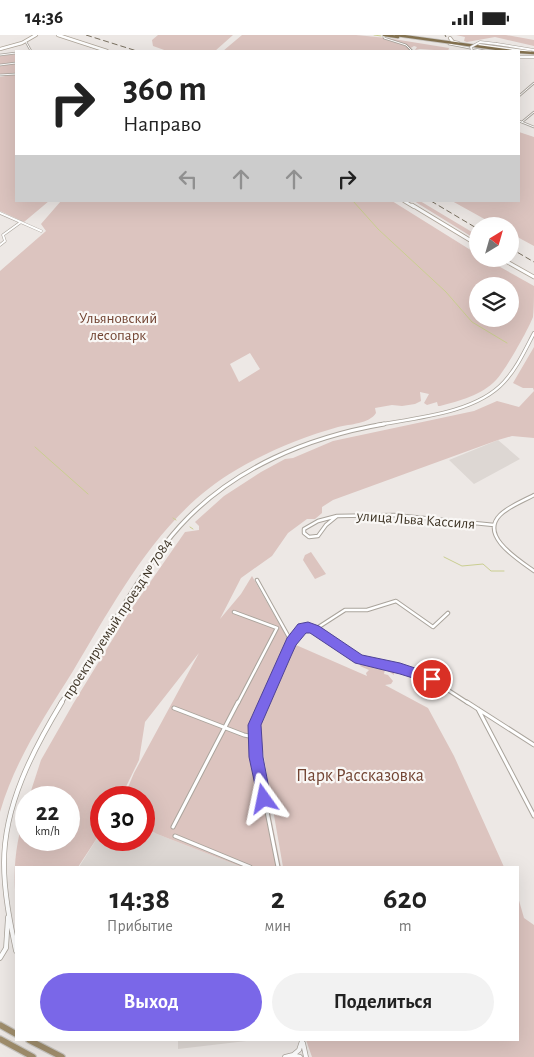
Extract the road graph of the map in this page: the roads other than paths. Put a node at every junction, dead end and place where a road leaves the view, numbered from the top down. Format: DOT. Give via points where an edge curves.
graph roads {
  1 [pos="59,35"];
  2 [pos="384,35"];
  3 [pos="396,35"];
  4 [pos="34,36"];
  5 [pos="451,36"];
  6 [pos="433,41"];
  7 [pos="445,41"];
  8 [pos="26,42"];
  9 [pos="456,42"];
  10 [pos="449,44"];
  11 [pos="0,49"];
  12 [pos="30,50"];
  13 [pos="105,50"];
  14 [pos="411,50"];
  15 [pos="472,50"];
  16 [pos="480,50"];
  17 [pos="493,50"];
  18 [pos="503,50"];
  19 [pos="508,50"];
  20 [pos="520,50"];
  21 [pos="520,50"];
  22 [pos="520,52"];
  23 [pos="15,53"];
  24 [pos="534,54"];
  25 [pos="0,55"];
  26 [pos="520,55"];
  27 [pos="15,63"];
  28 [pos="0,65"];
  29 [pos="15,74"];
  30 [pos="0,75"];
  31 [pos="534,83"];
  32 [pos="520,95"];
  33 [pos="534,111"];
  34 [pos="522,122"];
  35 [pos="534,127"];
  36 [pos="406,202"];
  37 [pos="0,213"];
  38 [pos="21,222"];
  39 [pos="41,231"];
  40 [pos="469,240"];
  41 [pos="0,245"];
  42 [pos="516,267"];
  43 [pos="534,277"];
  44 [pos="534,333"];
  45 [pos="534,495"];
  46 [pos="338,516"];
  47 [pos="494,525"];
  48 [pos="534,571"];
  49 [pos="257,580"];
  50 [pos="234,612"];
  51 [pos="448,613"];
  52 [pos="314,630"];
  53 [pos="292,641"];
  54 [pos="174,708"];
  55 [pos="477,708"];
  56 [pos="224,727"];
  57 [pos="254,737"];
  58 [pos="534,745"];
  59 [pos="534,816"];
  60 [pos="173,827"];
  61 [pos="175,836"];
  62 [pos="248,866"];
  63 [pos="278,866"];
  64 [pos="8,912"];
  65 [pos="15,946"];
  66 [pos="0,958"];
  67 [pos="0,1025"];
  68 [pos="15,1032"];
  69 [pos="0,1039"];
  70 [pos="31,1041"];
  71 [pos="38,1041"];
  72 [pos="302,1041"];
  73 [pos="302,1041"];
  74 [pos="46,1049"];
  75 [pos="293,1055"];
  76 [pos="33,1057"];
  77 [pos="62,1057"];
  78 [pos="285,1057"];
  79 [pos="300,1057"];
  80 [pos="306,1057"];
  1 -- 13 [label="main road"];
  2 -- 10 [label="highway"];
  2 -- 14 [label="street" via="384,38 406,45"];
  3 -- 6 [label="highway"];
  4 -- 8 [label="main road"];
  5 -- 7 [label="main road"];
  5 -- 9 [label="main road"];
  6 -- 7 [label="main road"];
  6 -- 18 [label="highway"];
  7 -- 9 [label="street"];
  8 -- 11 [label="main road"];
  8 -- 12 [label="street"];
  9 -- 19 [label="main road"];
  10 -- 16 [label="street"];
  10 -- 17 [label="highway"];
  15 -- 20 [label="street, bridge" via="476,43 498,44"];
  21 -- 24 [label="street, bridge"];
  22 -- 24 [label="main road"];
  23 -- 25 [label="street"];
  24 -- 26 [label="highway"];
  27 -- 28 [label="street"];
  29 -- 30 [label="street"];
  31 -- 32 [label="street"];
  33 -- 34 [label="street"];
  34 -- 35 [label="street"];
  36 -- 40 [label="main road"];
  37 -- 38 [label="street"];
  38 -- 39 [label="street"];
  38 -- 41 [label="street" via="4,235 6,241"];
  42 -- 43 [label="main road"];
  44 -- 64 [label="street, проектируемый проезд № 7084" via="509,376 484,398 455,409 335,434 283,453 244,474 181,525 131,594 32,755 7,832 4,859"];
  45 -- 47 [label="street" via="500,516"];
  46 -- 46 [label="street, улица Льва Кассиля" via="311,523 304,533 309,537 318,536"];
  46 -- 47 [label="street, улица Льва Кассиля" via="390,515"];
  47 -- 48 [label="street" via="502,545"];
  49 -- 53 [label="street"];
  50 -- 56 [label="street" via="276,628"];
  51 -- 52 [label="street" via="433,627 392,601 367,610 345,610"];
  52 -- 53 [label="street" via="302,628"];
  52 -- 55 [label="street" via="353,656 428,677"];
  53 -- 57 [label="street" via="254,725"];
  54 -- 56 [label="street"];
  55 -- 58 [label="street"];
  55 -- 59 [label="street"];
  56 -- 57 [label="street"];
  56 -- 60 [label="street"];
  57 -- 63 [label="street"];
  61 -- 62 [label="street"];
  64 -- 65 [label="street, проектируемый проезд № 7084"];
  64 -- 66 [label="street, проектируемый проезд № 7084" via="6,948"];
  67 -- 68 [label="main road"];
  69 -- 76 [label="main road"];
  70 -- 74 [label="main road"];
  71 -- 74 [label="street"];
  72 -- 75 [label="street"];
  73 -- 80 [label="street"];
  74 -- 77 [label="main road"];
  75 -- 78 [label="street"];
  75 -- 79 [label="street"];
}
